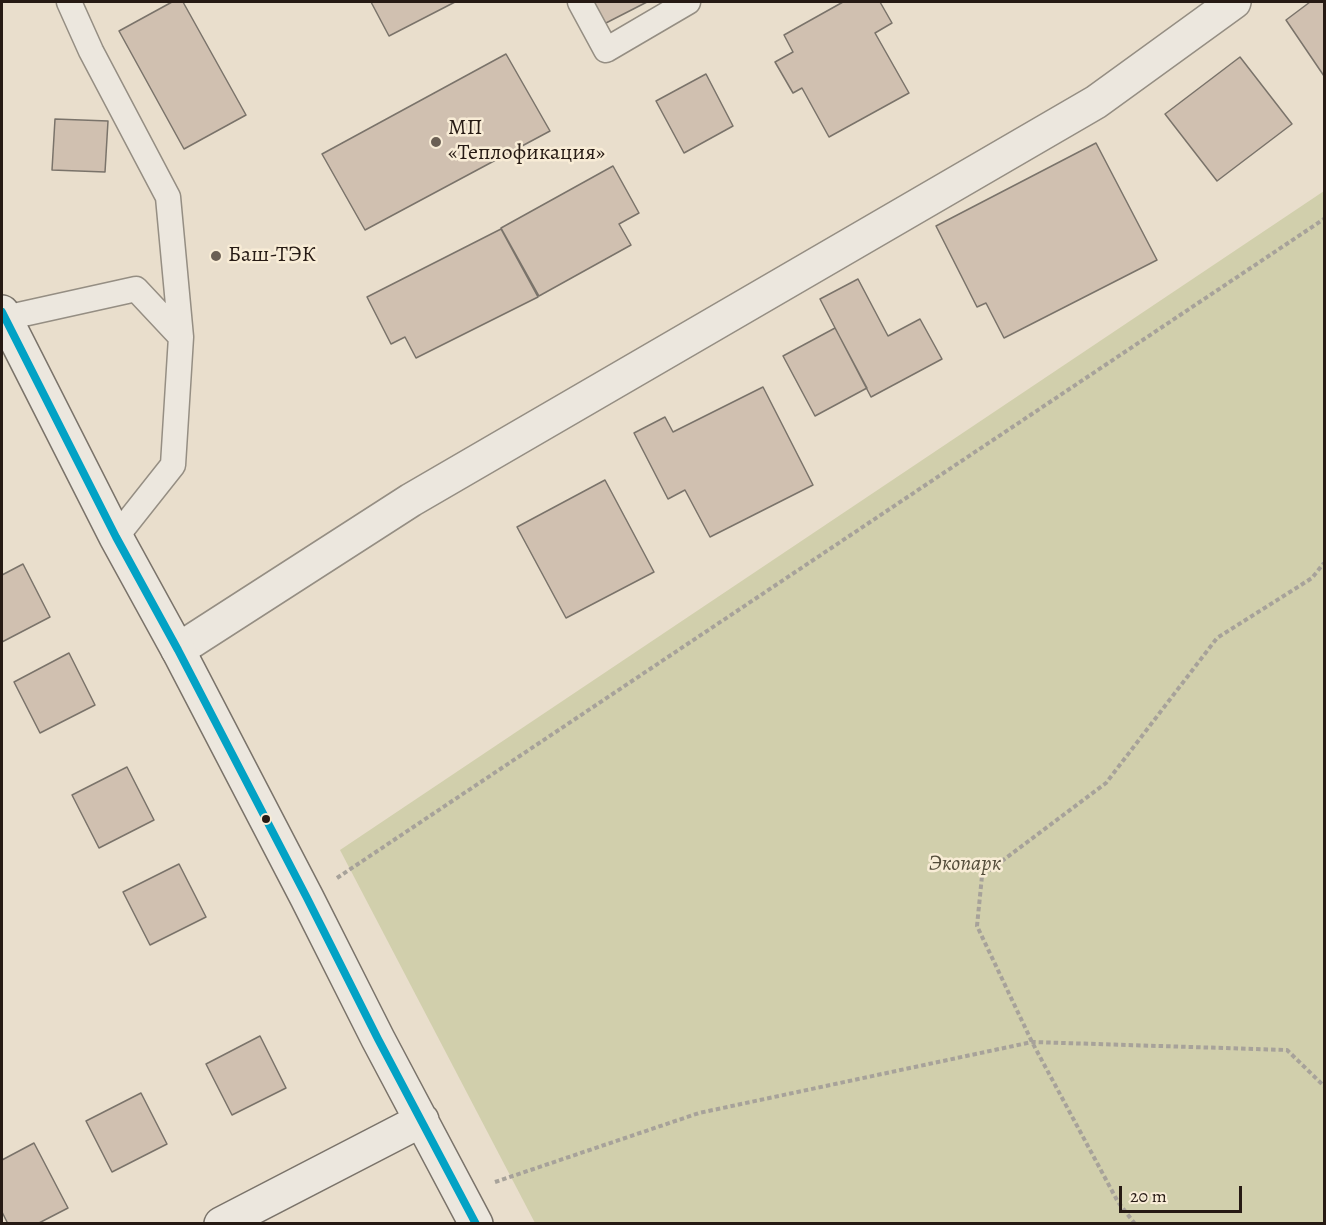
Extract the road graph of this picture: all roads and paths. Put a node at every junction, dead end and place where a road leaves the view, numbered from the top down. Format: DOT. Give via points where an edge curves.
graph roads {
  1 [pos="69,2"];
  2 [pos="580,2"];
  3 [pos="688,2"];
  4 [pos="1234,2"];
  5 [pos="1324,219"];
  6 [pos="3,315"];
  7 [pos="181,337"];
  8 [pos="116,537"];
  9 [pos="1324,563"];
  10 [pos="178,650"];
  11 [pos="331,882"];
  12 [pos="1032,1042"];
  13 [pos="1324,1086"];
  14 [pos="422,1120"];
  15 [pos="487,1185"];
  16 [pos="221,1224"];
  17 [pos="476,1224"];
  18 [pos="1135,1224"];
  1 -- 7 [label="lane" via="168,197"];
  2 -- 3 [label="lane" via="606,50"];
  4 -- 10 [label="main road" via="1096,102 411,500"];
  5 -- 11 [label="path"];
  6 -- 7 [label="lane" via="136,289"];
  6 -- 8 [label="main road"];
  7 -- 8 [label="lane" via="172,465"];
  8 -- 10 [label="main road"];
  9 -- 12 [label="path" via="1312,578 1217,638 1106,783 982,876 977,926"];
  10 -- 14 [label="main road"];
  12 -- 13 [label="path" via="1287,1050"];
  12 -- 15 [label="path" via="699,1113"];
  12 -- 18 [label="path" via="1118,1202"];
  14 -- 16 [label="main road"];
  14 -- 17 [label="main road"];
}
